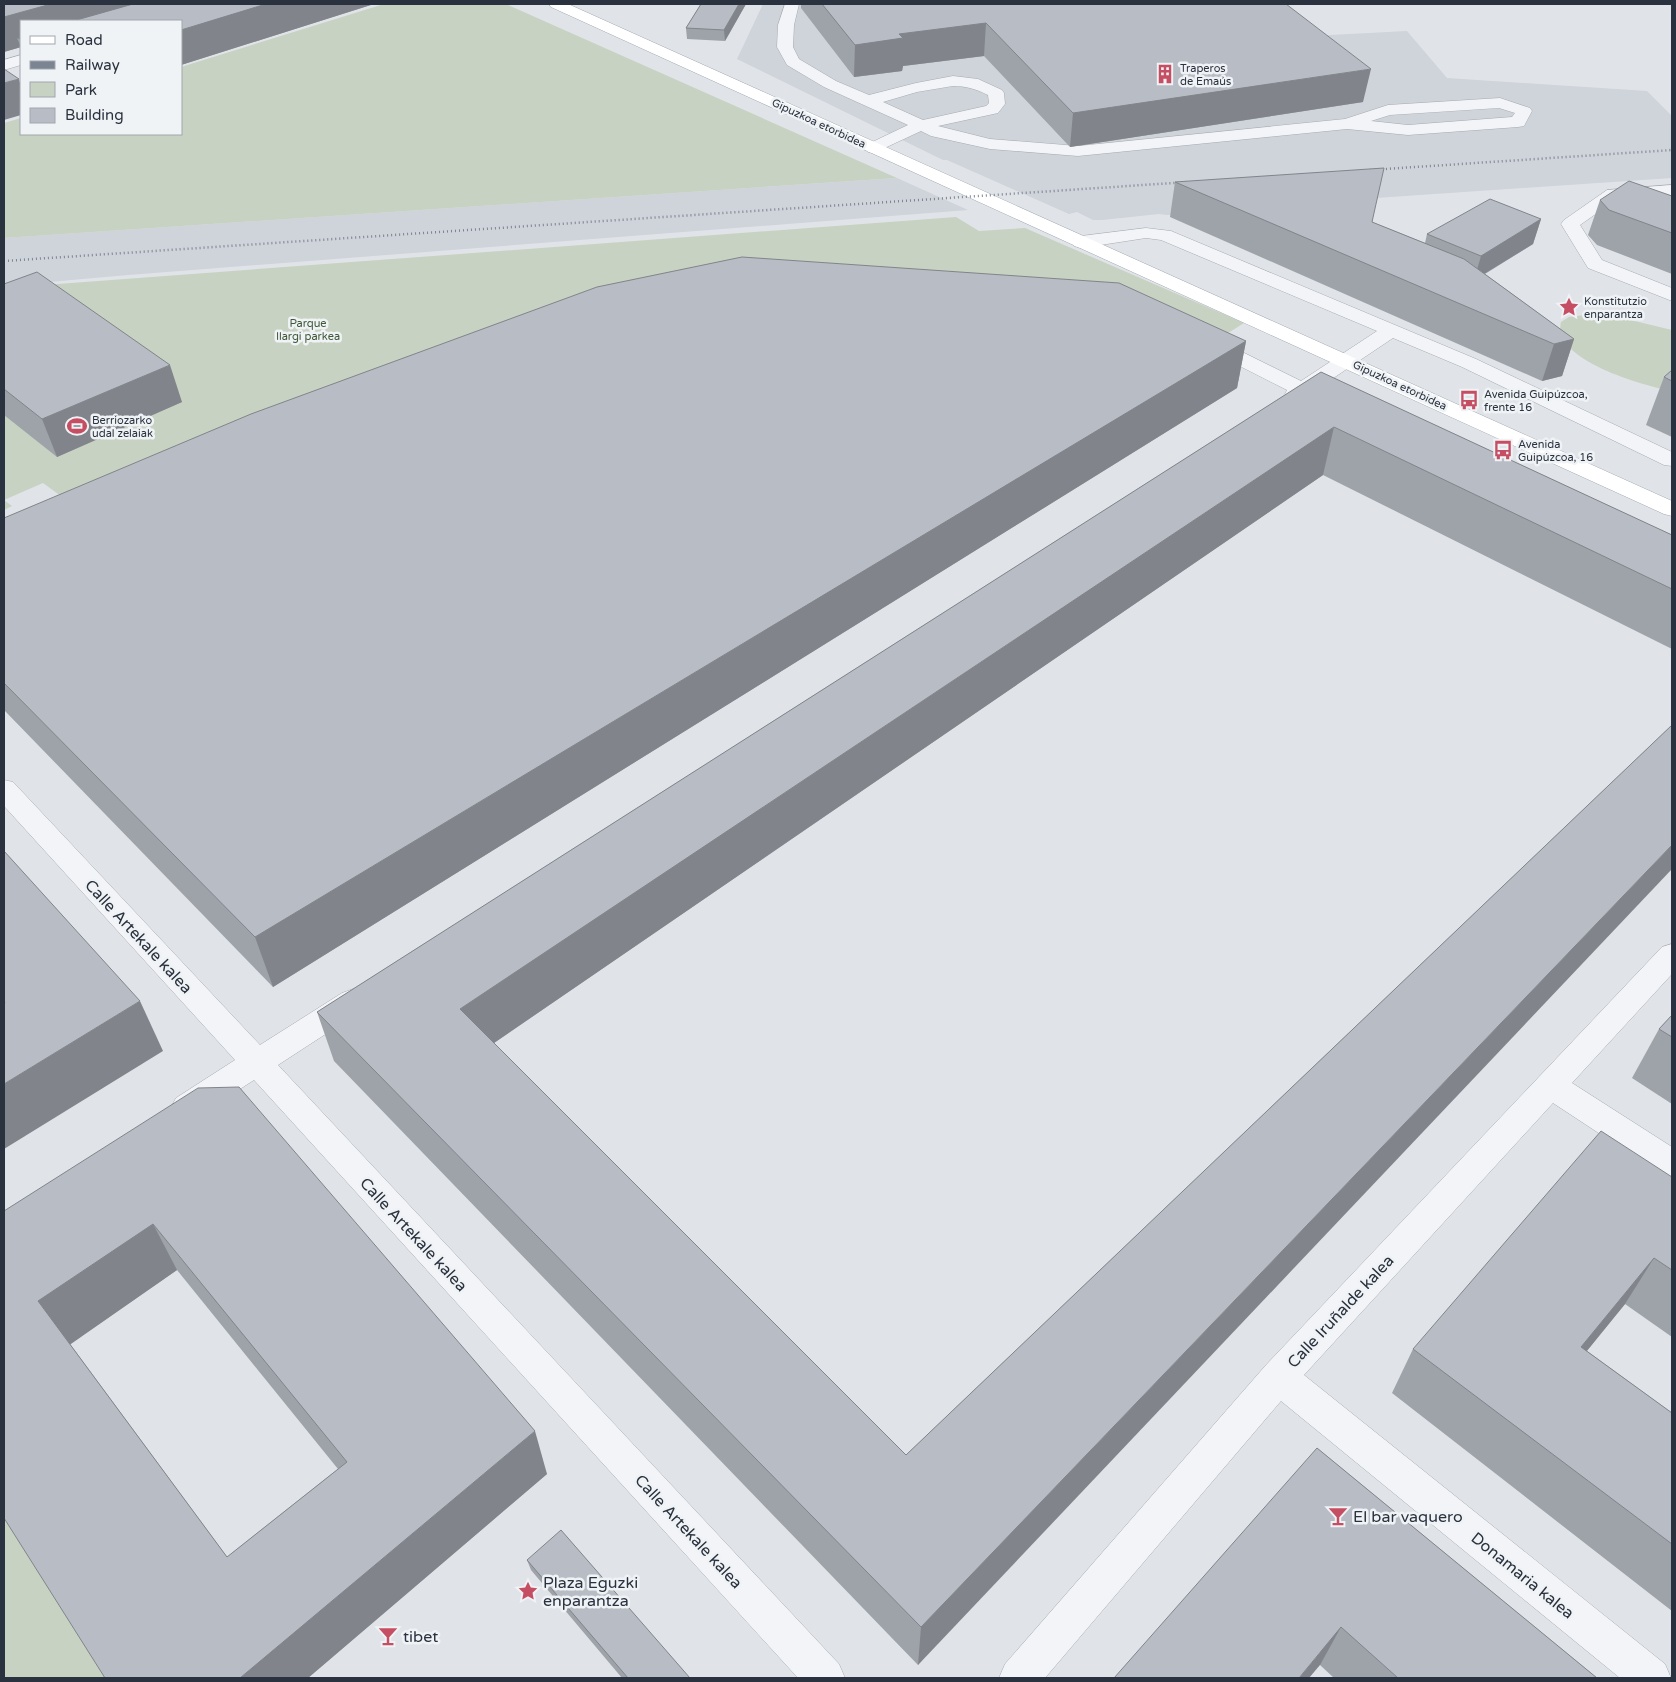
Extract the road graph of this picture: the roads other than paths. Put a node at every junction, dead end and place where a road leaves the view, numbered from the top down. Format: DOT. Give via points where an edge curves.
graph roads {
  1 [pos="556,4"];
  2 [pos="792,4"];
  3 [pos="20,61"];
  4 [pos="6,72"];
  5 [pos="868,101"];
  6 [pos="1347,124"];
  7 [pos="921,126"];
  8 [pos="874,148"];
  9 [pos="1672,190"];
  10 [pos="1613,194"];
  11 [pos="1655,209"];
  12 [pos="1081,242"];
  13 [pos="1672,295"];
  14 [pos="1392,330"];
  15 [pos="1186,332"];
  16 [pos="1346,360"];
  17 [pos="1302,390"];
  18 [pos="1272,409"];
  19 [pos="1347,410"];
  20 [pos="1672,460"];
  21 [pos="1672,508"];
  22 [pos="4,789"];
  23 [pos="1672,954"];
  24 [pos="376,986"];
  25 [pos="256,1063"];
  26 [pos="1550,1085"];
  27 [pos="165,1121"];
  28 [pos="1672,1164"];
  29 [pos="1279,1377"];
  30 [pos="825,1678"];
  31 [pos="1019,1678"];
  32 [pos="1651,1678"];
  1 -- 8 [label="main road, Gipuzkoa etorbidea"];
  2 -- 5 [label="street" via="784,47 793,62"];
  3 -- 4 [label="street"];
  5 -- 7 [label="street"];
  5 -- 7 [label="street" via="908,90 963,81 981,84 996,93 996,104 992,110"];
  6 -- 6 [label="street" via="1428,129 1518,122 1524,111 1500,103 1388,110"];
  6 -- 7 [label="street" via="1078,151 990,144"];
  7 -- 8 [label="street"];
  8 -- 12 [label="main road, Gipuzkoa etorbidea"];
  9 -- 10 [label="street"];
  10 -- 11 [label="street"];
  10 -- 13 [label="street" via="1570,224 1595,264"];
  12 -- 14 [label="street" via="1146,233 1165,234"];
  12 -- 16 [label="main road, Gipuzkoa etorbidea"];
  14 -- 16 [label="street, Gipuzkoa etorbidea"];
  14 -- 20 [label="street"];
  15 -- 17 [label="street"];
  16 -- 17 [label="street, Gipuzkoa etorbidea"];
  16 -- 21 [label="main road, Gipuzkoa etorbidea"];
  17 -- 18 [label="street, Gipuzkoa etorbidea"];
  17 -- 19 [label="street"];
  22 -- 25 [label="street, Calle Artekale kalea"];
  23 -- 26 [label="street, Calle Iruñalde kalea"];
  24 -- 25 [label="street"];
  25 -- 27 [label="street"];
  25 -- 30 [label="street, Calle Artekale kalea"];
  26 -- 28 [label="street"];
  26 -- 29 [label="street, Calle Iruñalde kalea"];
  29 -- 31 [label="street, Calle Iruñalde kalea"];
  29 -- 32 [label="street, Donamaria kalea"];
}
